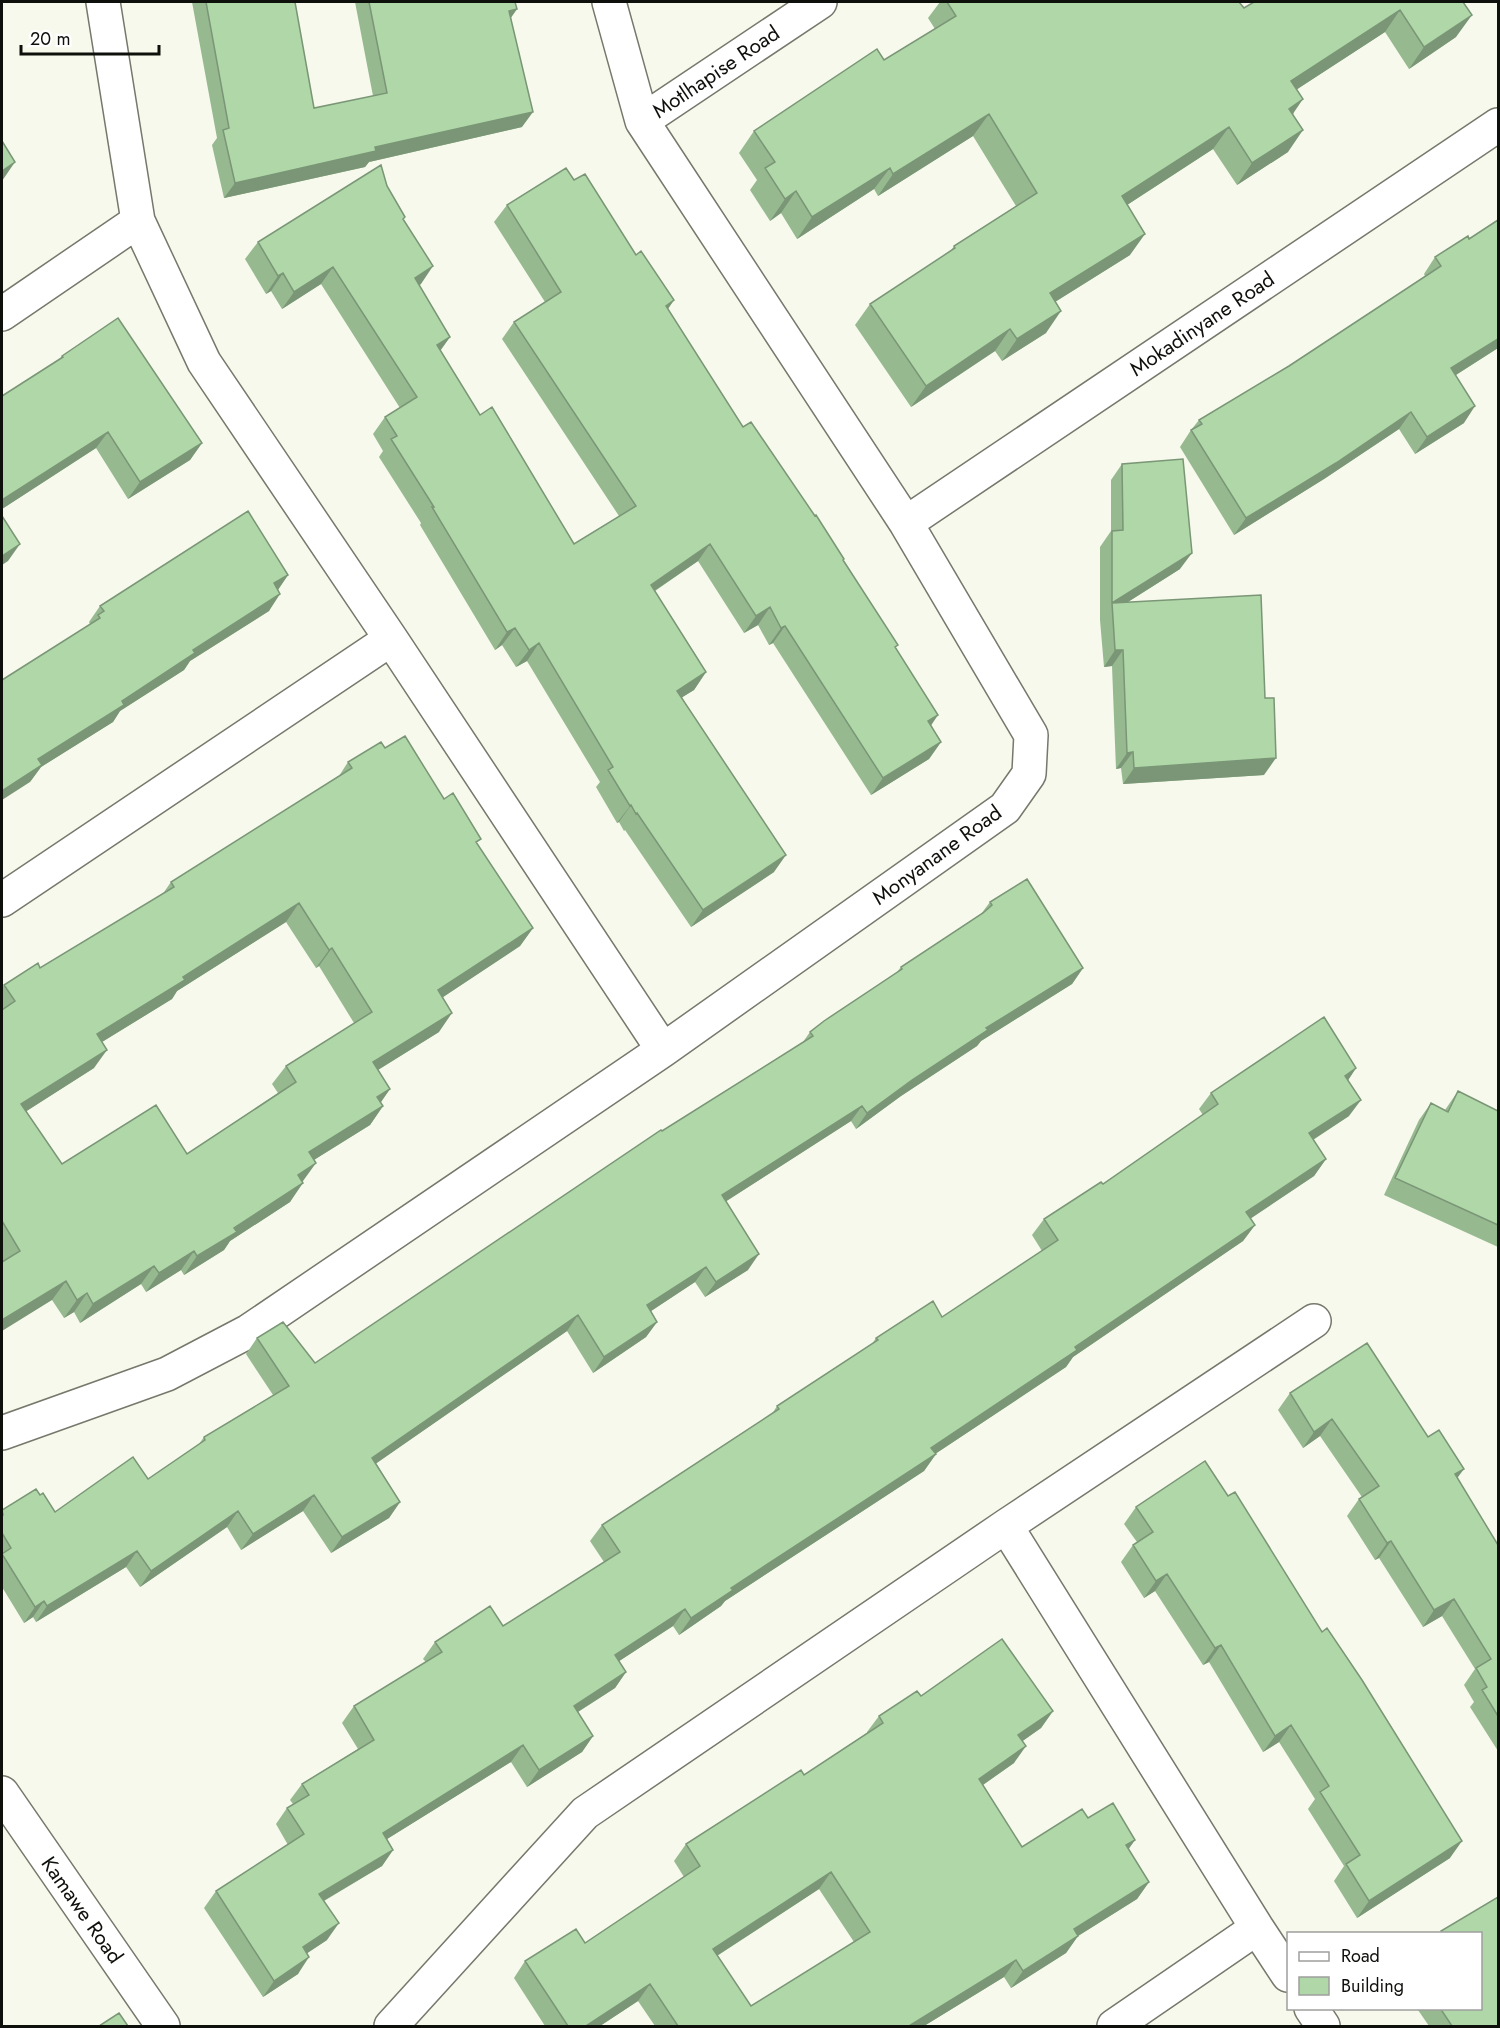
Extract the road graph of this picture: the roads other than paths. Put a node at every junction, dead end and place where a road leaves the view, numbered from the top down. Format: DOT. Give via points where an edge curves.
graph roads {
  1 [pos="103,2"];
  2 [pos="609,2"];
  3 [pos="820,2"];
  4 [pos="642,122"];
  5 [pos="1498,125"];
  6 [pos="138,221"];
  7 [pos="2,314"];
  8 [pos="906,523"];
  9 [pos="391,639"];
  10 [pos="2,900"];
  11 [pos="663,1050"];
  12 [pos="1314,1321"];
  13 [pos="2,1433"];
  14 [pos="1006,1526"];
  15 [pos="2,1793"];
  16 [pos="1257,1928"];
  17 [pos="1287,1973"];
  18 [pos="1312,2010"];
  19 [pos="163,2026"];
  20 [pos="391,2026"];
  21 [pos="1114,2026"];
  22 [pos="1323,2026"];
  1 -- 6 [label="street"];
  2 -- 4 [label="street, Monyanane Road"];
  3 -- 4 [label="street, Motlhapise Road"];
  4 -- 8 [label="street, Monyanane Road"];
  5 -- 8 [label="street, Mokadinyane Road"];
  6 -- 7 [label="street"];
  6 -- 9 [label="street" via="204,362"];
  8 -- 11 [label="street, Monyanane Road" via="1031,735 1029,774 1005,808"];
  9 -- 10 [label="street"];
  9 -- 11 [label="street"];
  11 -- 13 [label="street, Monyanane Road" via="249,1330 167,1374"];
  12 -- 14 [label="street"];
  14 -- 16 [label="street"];
  14 -- 20 [label="street" via="585,1813"];
  15 -- 19 [label="street, Kamawe Road"];
  16 -- 17 [label="street"];
  16 -- 21 [label="street"];
  18 -- 22 [label="street"];
}
